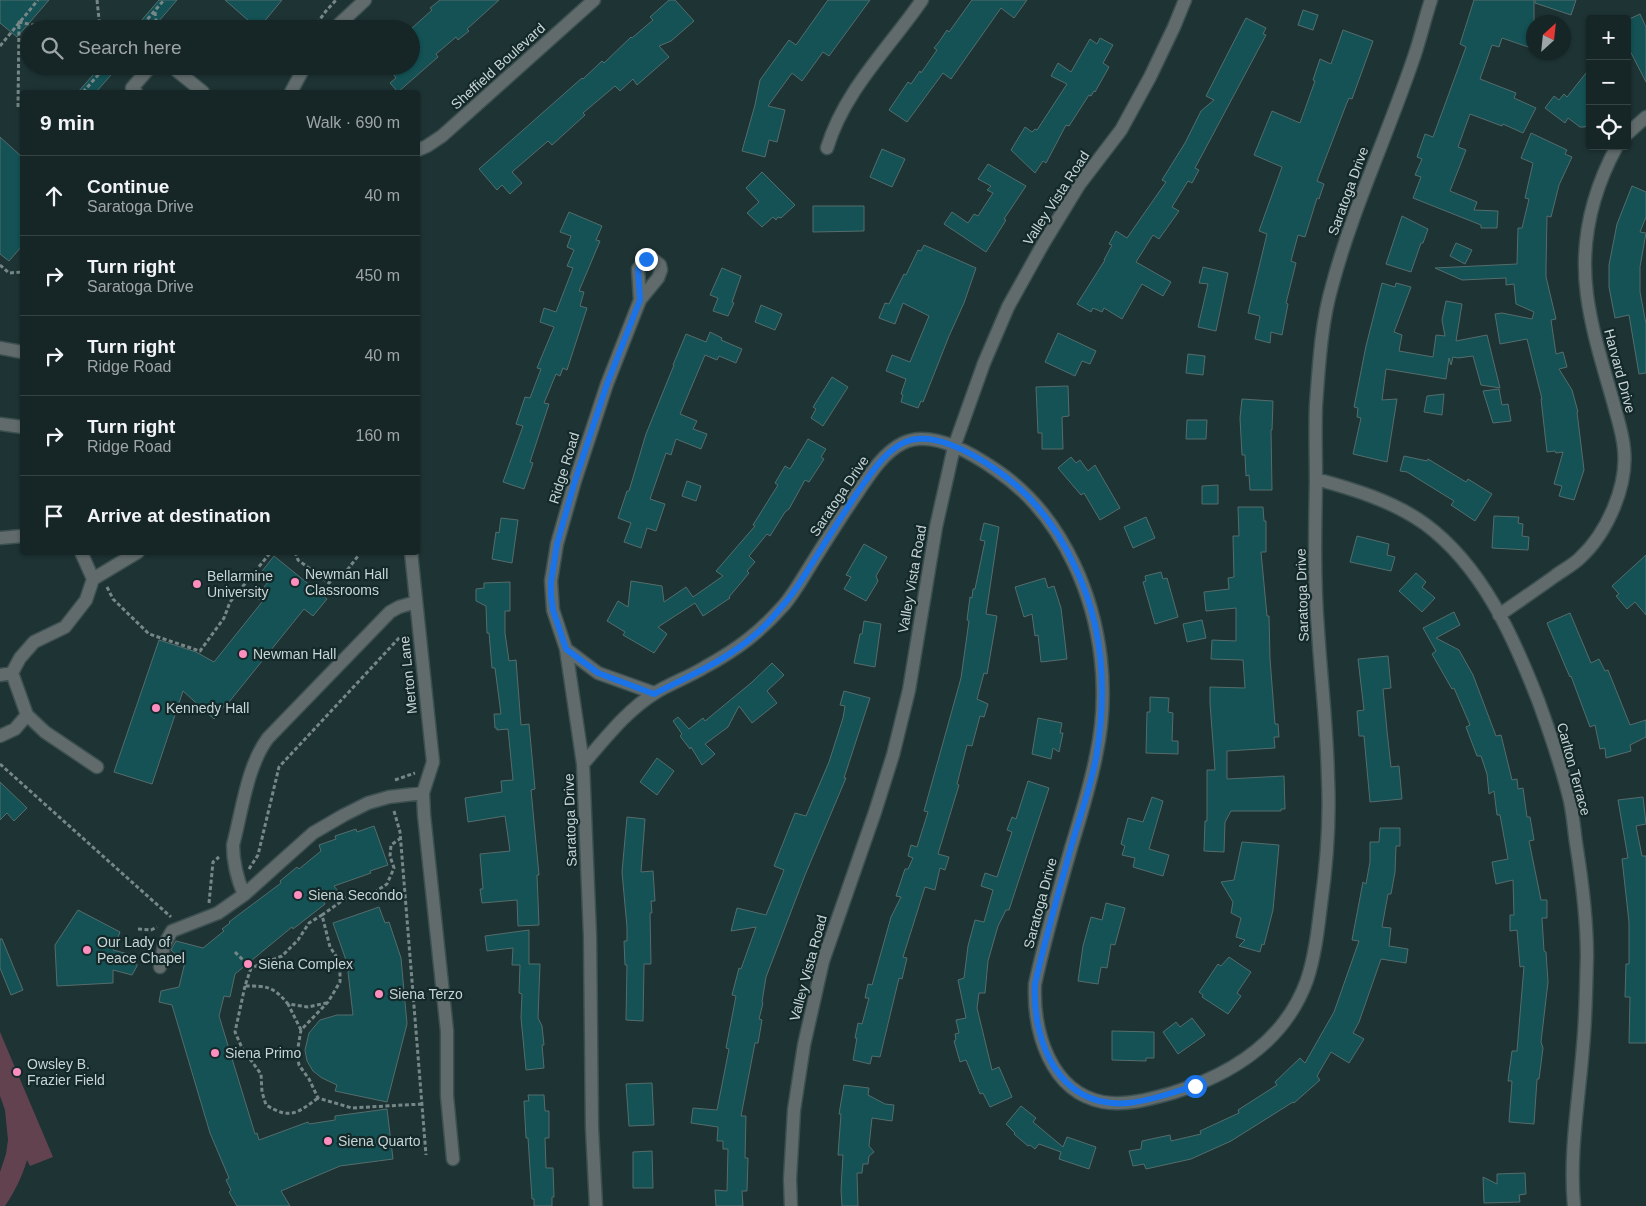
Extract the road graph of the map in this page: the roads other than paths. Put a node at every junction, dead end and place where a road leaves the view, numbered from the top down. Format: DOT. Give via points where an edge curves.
graph roads {
  1 [pos="364,0"];
  2 [pos="594,0"];
  3 [pos="922,0"];
  4 [pos="1185,0"];
  5 [pos="1430,0"];
  6 [pos="343,20"];
  7 [pos="143,75"];
  8 [pos="180,75"];
  9 [pos="300,75"];
  10 [pos="134,90"];
  11 [pos="195,90"];
  12 [pos="292,90"];
  13 [pos="1646,117"];
  14 [pos="1631,130"];
  15 [pos="827,148"];
  16 [pos="420,149"];
  17 [pos="1615,150"];
  18 [pos="640,300"];
  19 [pos="0,348"];
  20 [pos="20,352"];
  21 [pos="0,424"];
  22 [pos="20,427"];
  23 [pos="954,447"];
  24 [pos="1316,478"];
  25 [pos="20,536"];
  26 [pos="0,538"];
  27 [pos="83,555"];
  28 [pos="133,555"];
  29 [pos="411,555"];
  30 [pos="97,576"];
  31 [pos="416,602"];
  32 [pos="1500,615"];
  33 [pos="566,649"];
  34 [pos="6,674"];
  35 [pos="654,694"];
  36 [pos="27,715"];
  37 [pos="0,736"];
  38 [pos="583,764"];
  39 [pos="97,767"];
  40 [pos="423,794"];
  41 [pos="244,895"];
  42 [pos="160,967"];
  43 [pos="453,1159"];
  44 [pos="596,1206"];
  45 [pos="790,1206"];
  46 [pos="1574,1206"];
  1 -- 6 [label="street"];
  2 -- 16 [label="street, Sheffield Boulevard" via="442,136"];
  3 -- 15 [label="street" via="858,86 833,128"];
  4 -- 23 [label="street, Valley Vista Road" via="1150,77 1121,130 1079,185 1008,307"];
  5 -- 24 [label="street, Saratoga Drive" via="1415,54 1351,224 1331,288 1321,344 1314,445"];
  7 -- 10 [label="street" via="132,88"];
  8 -- 11 [label="street"];
  9 -- 12 [label="street"];
  13 -- 14 [label="street"];
  17 -- 32 [label="street, Harvard Drive" via="1594,199 1585,271 1594,332 1625,450 1623,481 1612,513 1580,558"];
  18 -- 33 [label="street, Ridge Road" via="607,384 557,544 551,595"];
  19 -- 20 [label="street"];
  21 -- 22 [label="street"];
  23 -- 24 [label="street, Saratoga Drive" via="978,457 1007,477 1046,515 1065,544 1095,620 1103,698 1097,753 1040,963 1034,1005 1046,1052 1056,1071 1077,1092 1105,1102 1126,1103 1195,1086 1243,1061 1274,1034 1298,1001 1306,981 1319,924 1329,824 1318,626"];
  23 -- 35 [label="street, Saratoga Drive" via="917,438 902,443 881,459 786,603 757,634 704,668"];
  23 -- 45 [label="street, Valley Vista Road" via="936,527 909,690 893,755 823,960 804,1045 794,1110"];
  24 -- 32 [label="street, Carlton Terrace" via="1396,507 1424,524 1468,566"];
  25 -- 26 [label="street"];
  27 -- 30 [label="street"];
  28 -- 30 [label="street"];
  29 -- 31 [label="street, Merton Lane"];
  30 -- 34 [label="street" via="86,600 65,627 34,642"];
  31 -- 40 [label="street, Merton Lane" via="433,762"];
  31 -- 41 [label="street" via="399,607 386,616 260,748 233,845 236,876"];
  32 -- 46 [label="street, Carlton Terrace" via="1525,668 1552,739 1570,802 1582,878 1587,955 1584,1046 1571,1179"];
  33 -- 35 [label="street" via="598,673"];
  33 -- 38 [label="street, Ridge Road"];
  34 -- 36 [label="street"];
  35 -- 38 [label="street, Saratoga Drive" via="614,729"];
  36 -- 37 [label="street" via="15,729"];
  36 -- 39 [label="street" via="45,732"];
  38 -- 44 [label="street, Saratoga Drive"];
  40 -- 41 [label="street" via="389,797 344,815 313,833"];
  40 -- 43 [label="street" via="446,1031 447,1096"];
  41 -- 42 [label="street" via="218,913 172,931 164,945"];
}
